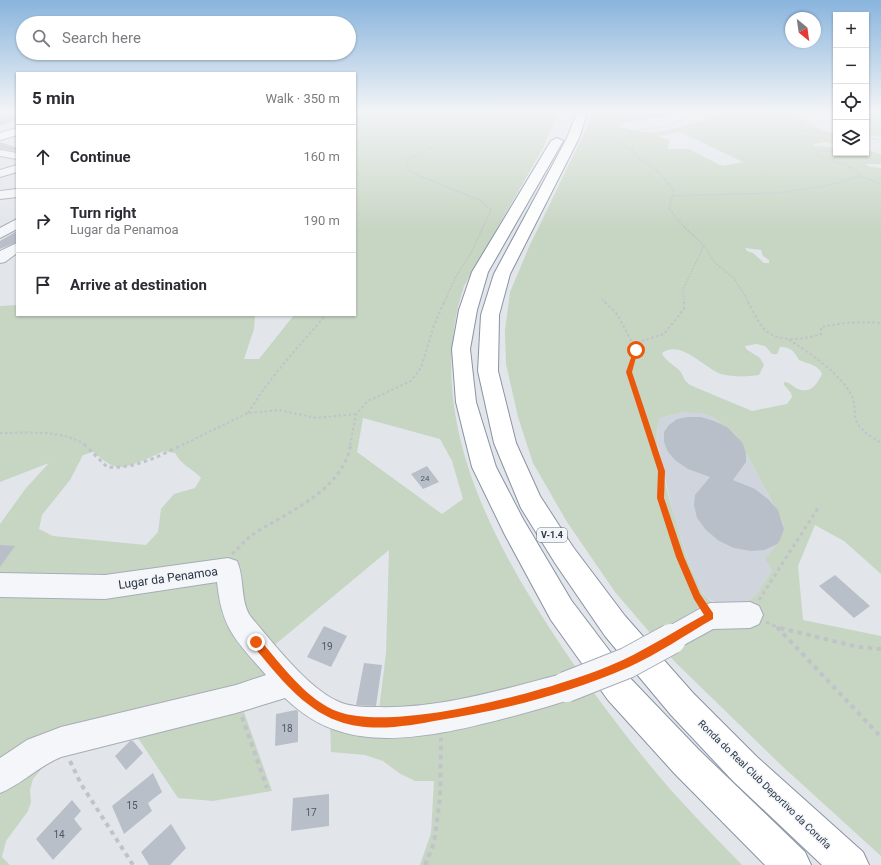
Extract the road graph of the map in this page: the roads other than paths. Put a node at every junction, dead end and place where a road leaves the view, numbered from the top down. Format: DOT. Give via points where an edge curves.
graph roads {
  1 [pos="552,150"];
  2 [pos="567,150"];
  3 [pos="0,153"];
  4 [pos="16,156"];
  5 [pos="16,168"];
  6 [pos="0,174"];
  7 [pos="16,193"];
  8 [pos="0,195"];
  9 [pos="16,224"];
  10 [pos="0,234"];
  11 [pos="0,584"];
  12 [pos="750,615"];
  13 [pos="290,682"];
  14 [pos="0,777"];
  15 [pos="792,865"];
  16 [pos="850,865"];
  1 -- 15 [label="main road, Ronda do Real Club Deportivo da Coruña / V-1.4" via="480,272 468,310 461,349 466,402 484,467 514,527 562,610 619,689 687,762"];
  2 -- 16 [label="main road, Ronda do Real Club Deportivo da Coruña / V-1.4" via="502,274 490,315 488,371 505,443 530,501 564,555 615,626 682,704"];
  3 -- 4 [label="street"];
  5 -- 6 [label="street"];
  7 -- 8 [label="street"];
  9 -- 10 [label="street"];
  11 -- 13 [label="street, Lugar da Penamoa" via="104,587 228,569 236,618"];
  12 -- 13 [label="street, Lugar da Penamoa, bridge" via="710,616 627,663 566,687 478,710 410,721 372,722 340,717 319,708"];
  13 -- 14 [label="street" via="61,742 38,751"];
}
